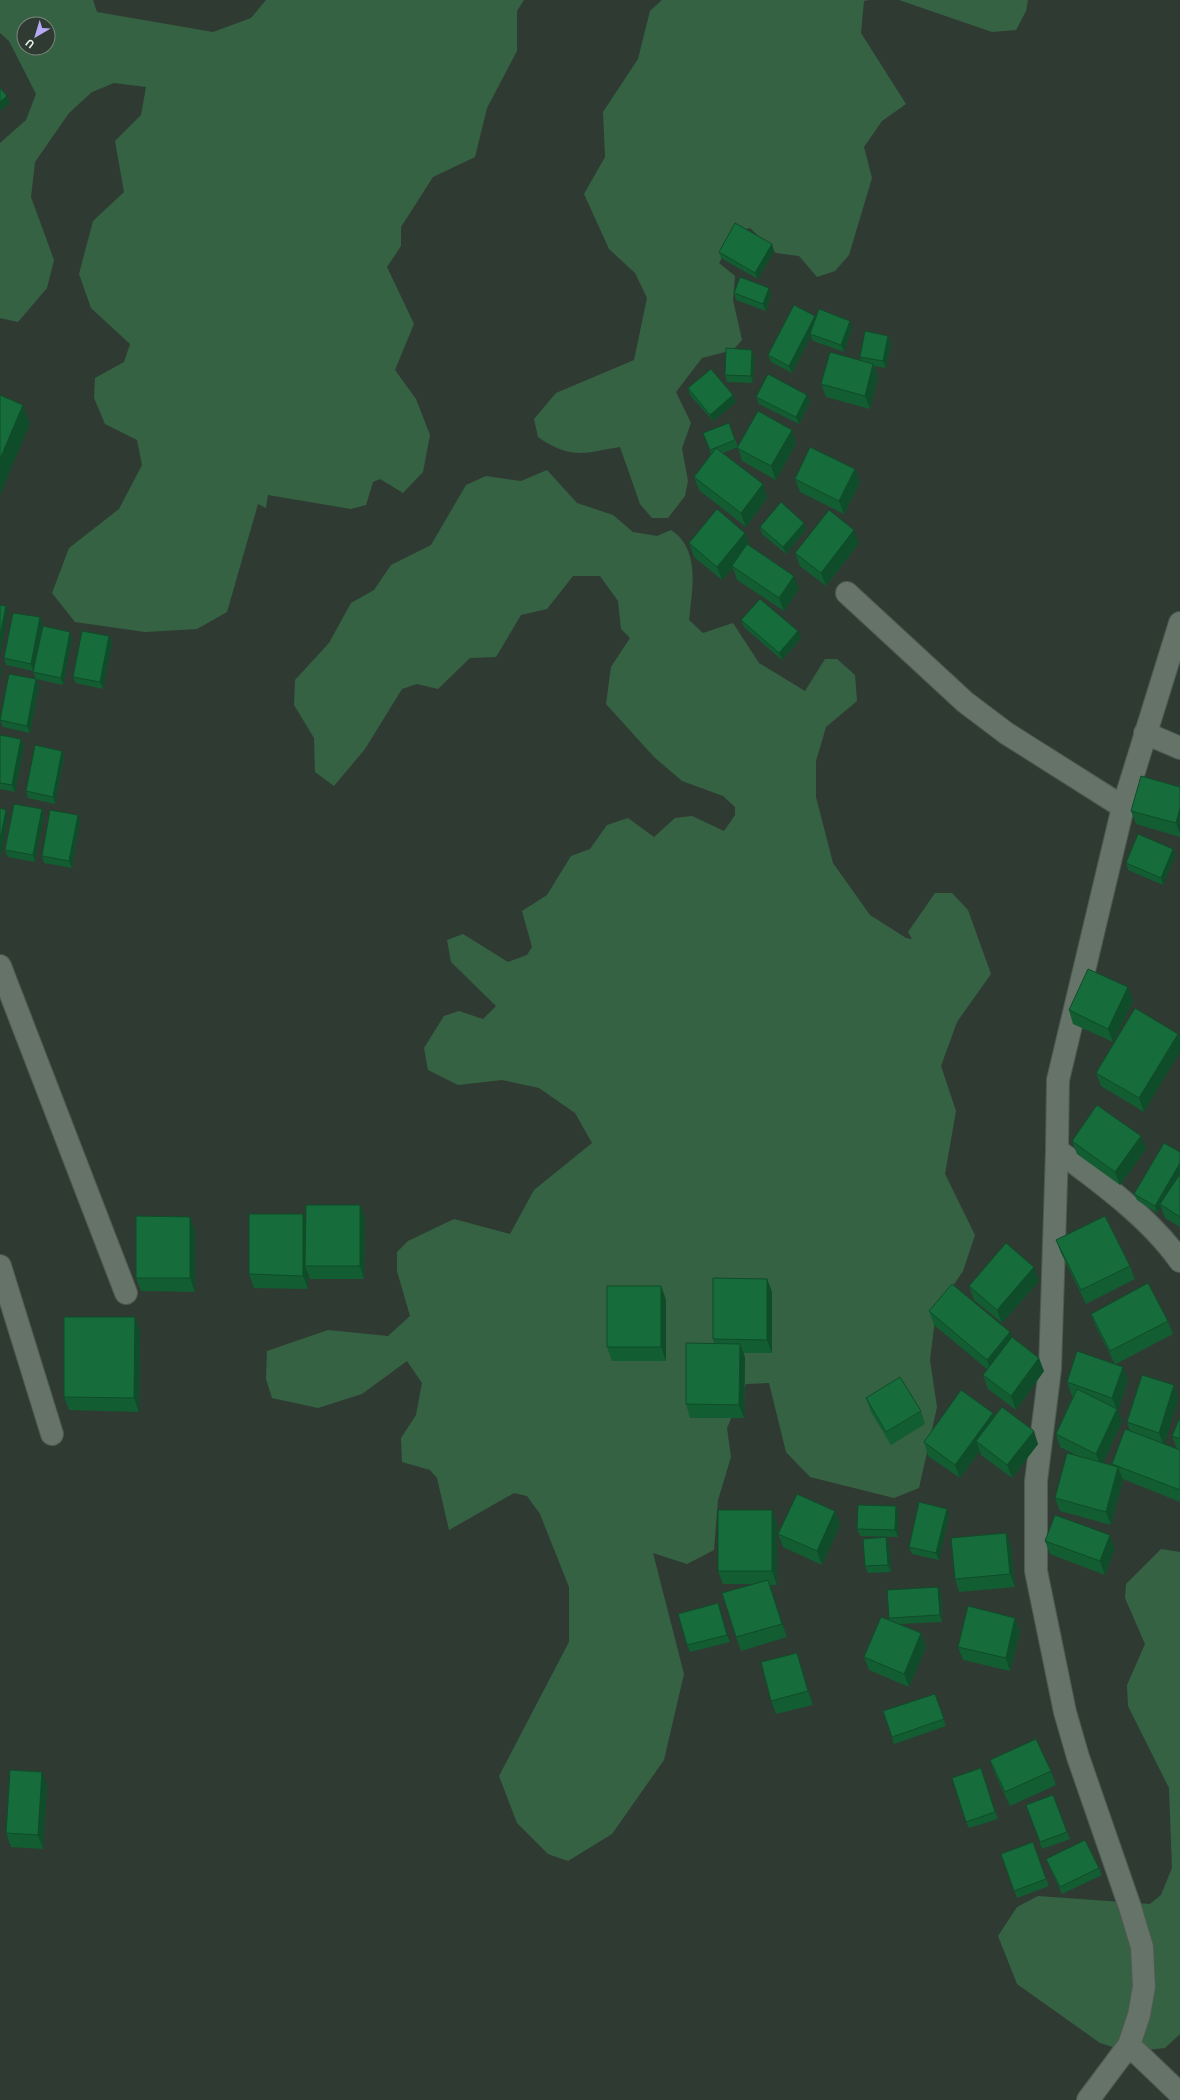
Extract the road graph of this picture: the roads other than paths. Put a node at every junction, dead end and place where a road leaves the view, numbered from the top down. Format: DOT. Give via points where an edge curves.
graph roads {
  1 [pos="848,592"];
  2 [pos="1180,623"];
  3 [pos="1145,733"];
  4 [pos="1180,748"];
  5 [pos="1123,808"];
  6 [pos="0,966"];
  7 [pos="1058,1150"];
  8 [pos="1180,1261"];
  9 [pos="0,1266"];
  10 [pos="126,1293"];
  11 [pos="52,1434"];
  12 [pos="1129,2045"];
  13 [pos="1180,2094"];
  14 [pos="1088,2100"];
  1 -- 5 [label="street" via="965,702 1006,733"];
  2 -- 3 [label="street"];
  3 -- 4 [label="street"];
  3 -- 5 [label="street"];
  5 -- 7 [label="street" via="1058,1080"];
  6 -- 10 [label="street"];
  7 -- 8 [label="street" via="1099,1181 1144,1222"];
  7 -- 12 [label="street" via="1050,1369 1036,1481 1036,1570 1065,1712 1142,1947 1144,1986 1140,2015"];
  9 -- 11 [label="street"];
  12 -- 13 [label="street"];
  12 -- 14 [label="street"];
}
